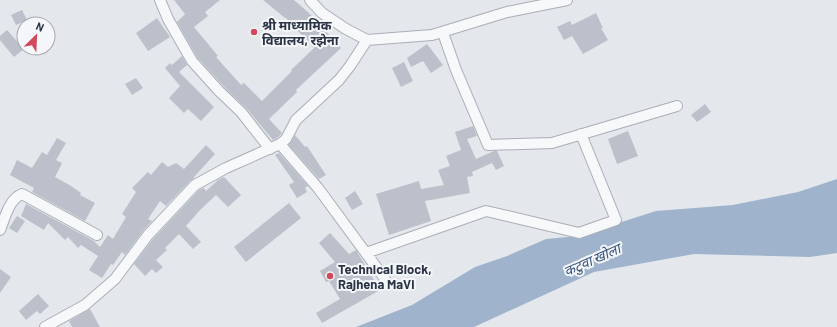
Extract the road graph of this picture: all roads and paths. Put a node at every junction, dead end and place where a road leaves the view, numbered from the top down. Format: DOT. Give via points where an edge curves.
graph roads {
  1 [pos="160,0"];
  2 [pos="310,0"];
  3 [pos="567,0"];
  4 [pos="443,33"];
  5 [pos="367,40"];
  6 [pos="677,106"];
  7 [pos="581,134"];
  8 [pos="280,144"];
  9 [pos="270,149"];
  10 [pos="0,230"];
  11 [pos="97,235"];
  12 [pos="366,254"];
  13 [pos="385,278"];
  14 [pos="45,327"];
  1 -- 9 [label="street" via="192,61 218,91 241,112"];
  2 -- 5 [label="street" via="322,13"];
  3 -- 4 [label="street" via="507,12"];
  4 -- 5 [label="street"];
  4 -- 7 [label="street" via="488,145 552,143"];
  5 -- 8 [label="street" via="343,75 296,120 286,139"];
  6 -- 7 [label="street"];
  7 -- 12 [label="street" via="616,220 579,233 486,211"];
  8 -- 9 [label="street"];
  8 -- 12 [label="street" via="318,188"];
  9 -- 14 [label="street" via="195,185 148,235 115,279 85,305"];
  10 -- 11 [label="street" via="12,202 16,196 22,194"];
  12 -- 13 [label="street"];
}
